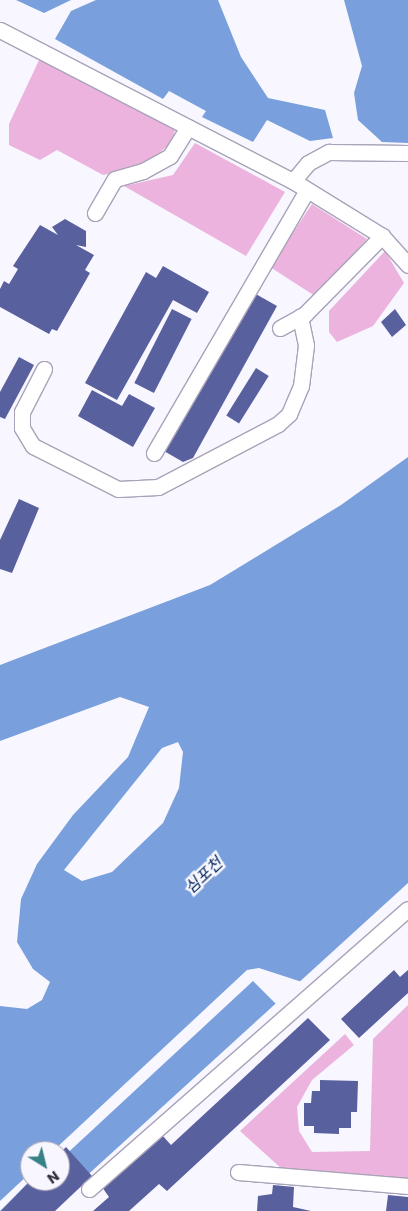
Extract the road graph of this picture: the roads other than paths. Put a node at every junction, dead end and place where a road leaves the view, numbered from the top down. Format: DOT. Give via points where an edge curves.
graph roads {
  1 [pos="0,30"];
  2 [pos="188,127"];
  3 [pos="408,154"];
  4 [pos="293,181"];
  5 [pos="307,190"];
  6 [pos="95,213"];
  7 [pos="382,236"];
  8 [pos="408,265"];
  9 [pos="300,317"];
  10 [pos="280,328"];
  11 [pos="44,369"];
  12 [pos="154,453"];
  13 [pos="408,909"];
  14 [pos="238,1172"];
  15 [pos="408,1186"];
  16 [pos="89,1189"];
  1 -- 2 [label="street"];
  2 -- 4 [label="street"];
  2 -- 6 [label="street" via="170,156 144,172 114,179"];
  3 -- 4 [label="street" via="329,152 308,163"];
  4 -- 5 [label="street"];
  5 -- 7 [label="street"];
  5 -- 12 [label="street"];
  7 -- 8 [label="street"];
  7 -- 9 [label="street"];
  9 -- 10 [label="street"];
  9 -- 11 [label="street" via="306,345 301,386 289,414 278,424 158,487 118,489 33,446 22,428 22,412"];
  13 -- 16 [label="street"];
  14 -- 15 [label="street"];
}
